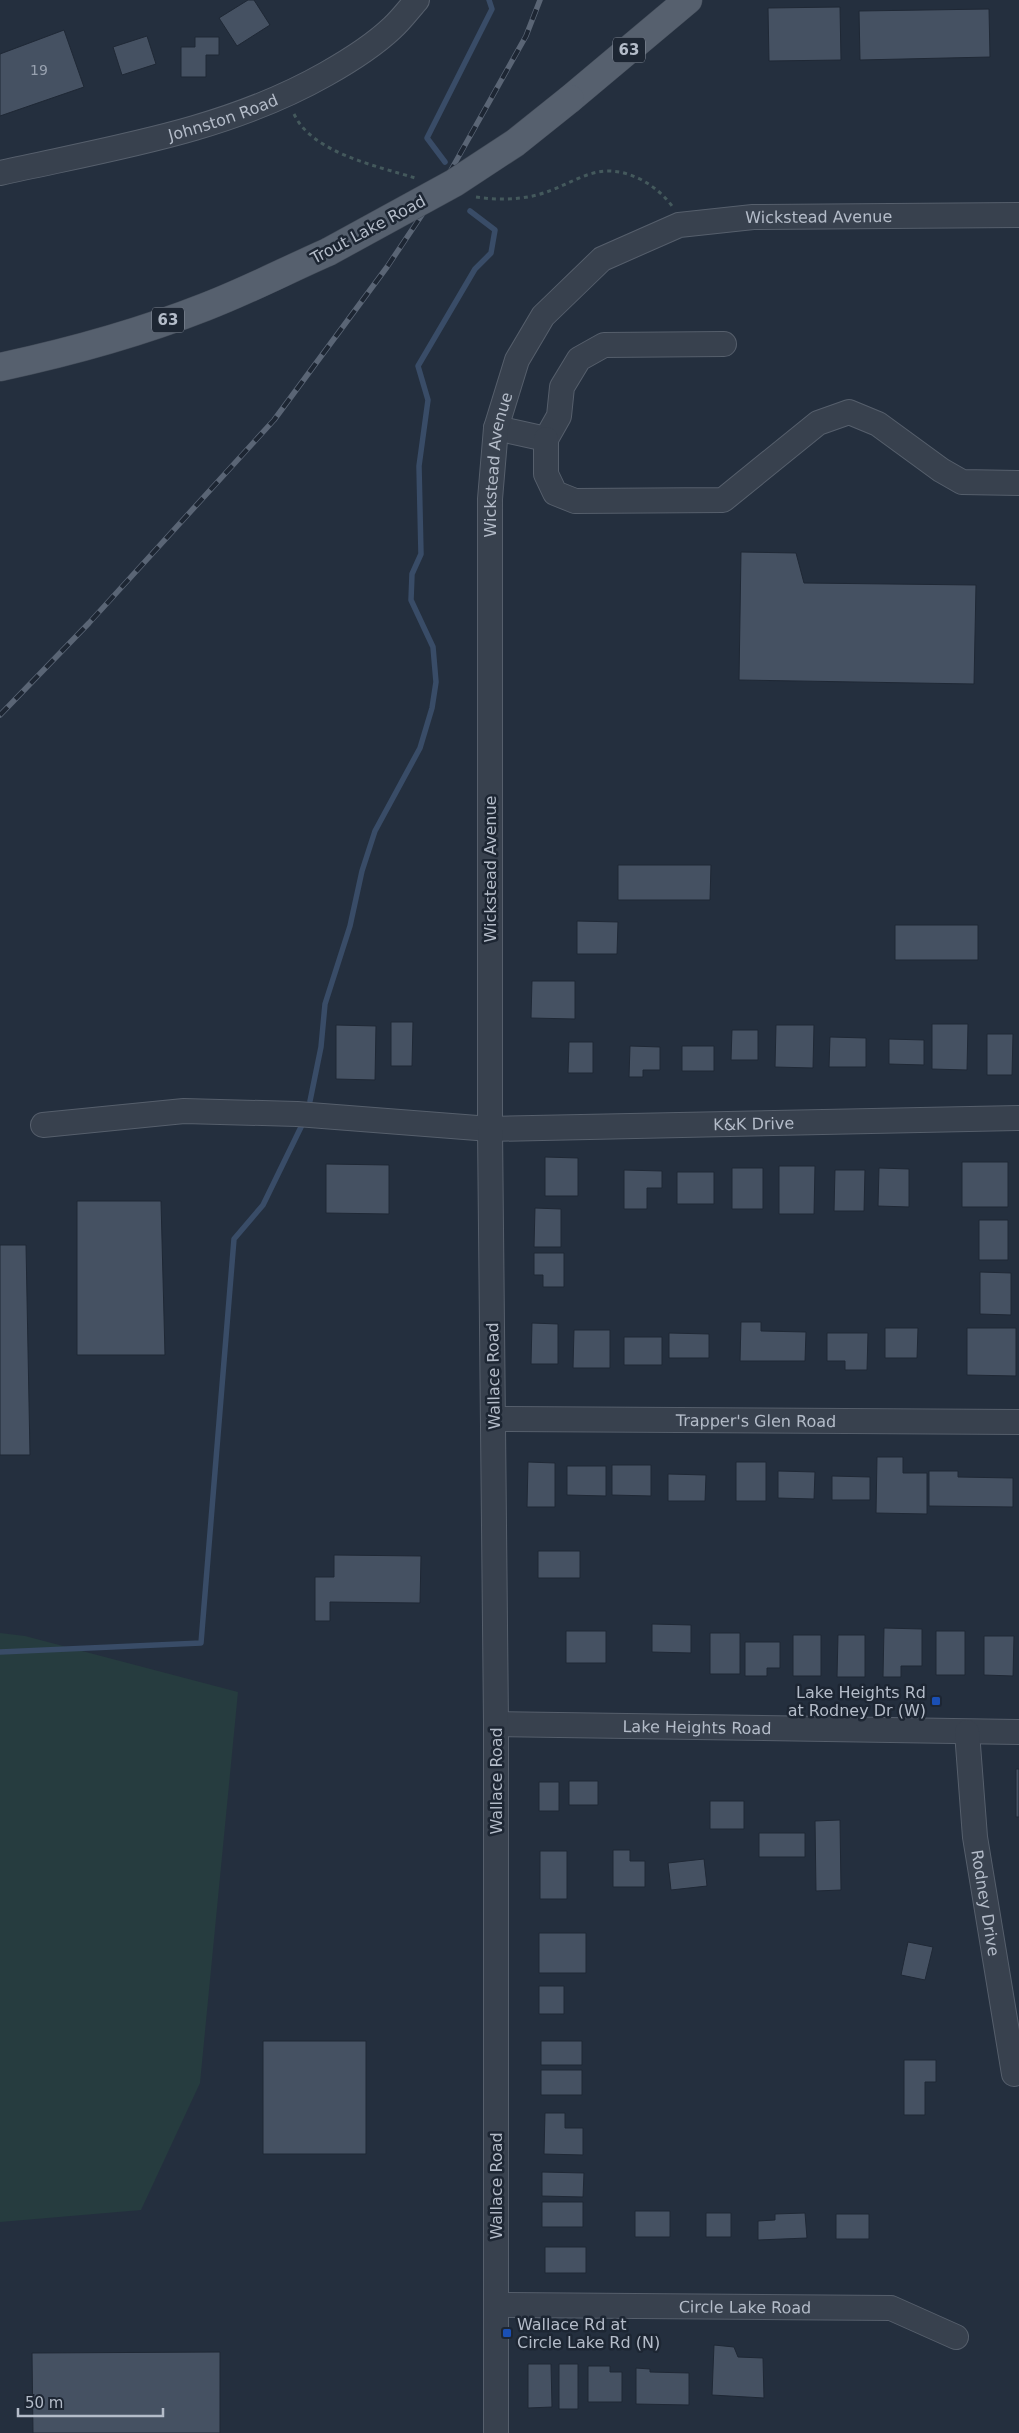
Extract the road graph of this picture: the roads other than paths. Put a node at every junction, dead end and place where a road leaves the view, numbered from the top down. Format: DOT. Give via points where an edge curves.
graph roads {
  1 [pos="417,0"];
  2 [pos="688,0"];
  3 [pos="0,172"];
  4 [pos="1019,215"];
  5 [pos="724,344"];
  6 [pos="0,367"];
  7 [pos="496,428"];
  8 [pos="546,439"];
  9 [pos="1019,483"];
  10 [pos="1019,1118"];
  11 [pos="43,1125"];
  12 [pos="490,1129"];
  13 [pos="494,1419"];
  14 [pos="1019,1422"];
  15 [pos="496,1724"];
  16 [pos="967,1732"];
  17 [pos="1019,1732"];
  18 [pos="1014,2074"];
  19 [pos="496,2305"];
  20 [pos="956,2337"];
  21 [pos="496,2433"];
  1 -- 3 [label="street, Johnston Road" via="391,29 347,62 243,114 188,131"];
  2 -- 6 [label="main road, Trout Lake Road / 63, bridge" via="515,142 454,183 328,252 206,306 134,332 56,355"];
  4 -- 7 [label="street, Wickstead Avenue" via="753,217 680,225 602,259 544,316 517,360"];
  5 -- 8 [label="street" via="604,345 579,359 570,373 562,387 560,416"];
  7 -- 8 [label="street"];
  7 -- 12 [label="street, Wickstead Avenue" via="490,498"];
  8 -- 9 [label="street" via="546,474 556,493 575,501 723,500 818,423 849,412 878,424 962,482"];
  10 -- 12 [label="street, K&K Drive"];
  11 -- 12 [label="street, K&K Drive" via="184,1111 297,1114"];
  12 -- 13 [label="street, Wallace Road"];
  13 -- 14 [label="street, Trapper's Glen Road"];
  13 -- 15 [label="street, Wallace Road"];
  15 -- 16 [label="street, Lake Heights Road"];
  15 -- 19 [label="street, Wallace Road"];
  16 -- 17 [label="street, Lake Heights Road"];
  16 -- 18 [label="street, Rodney Drive" via="975,1837"];
  19 -- 20 [label="street, Circle Lake Road" via="890,2308"];
  19 -- 21 [label="street, Wallace Road"];
}
